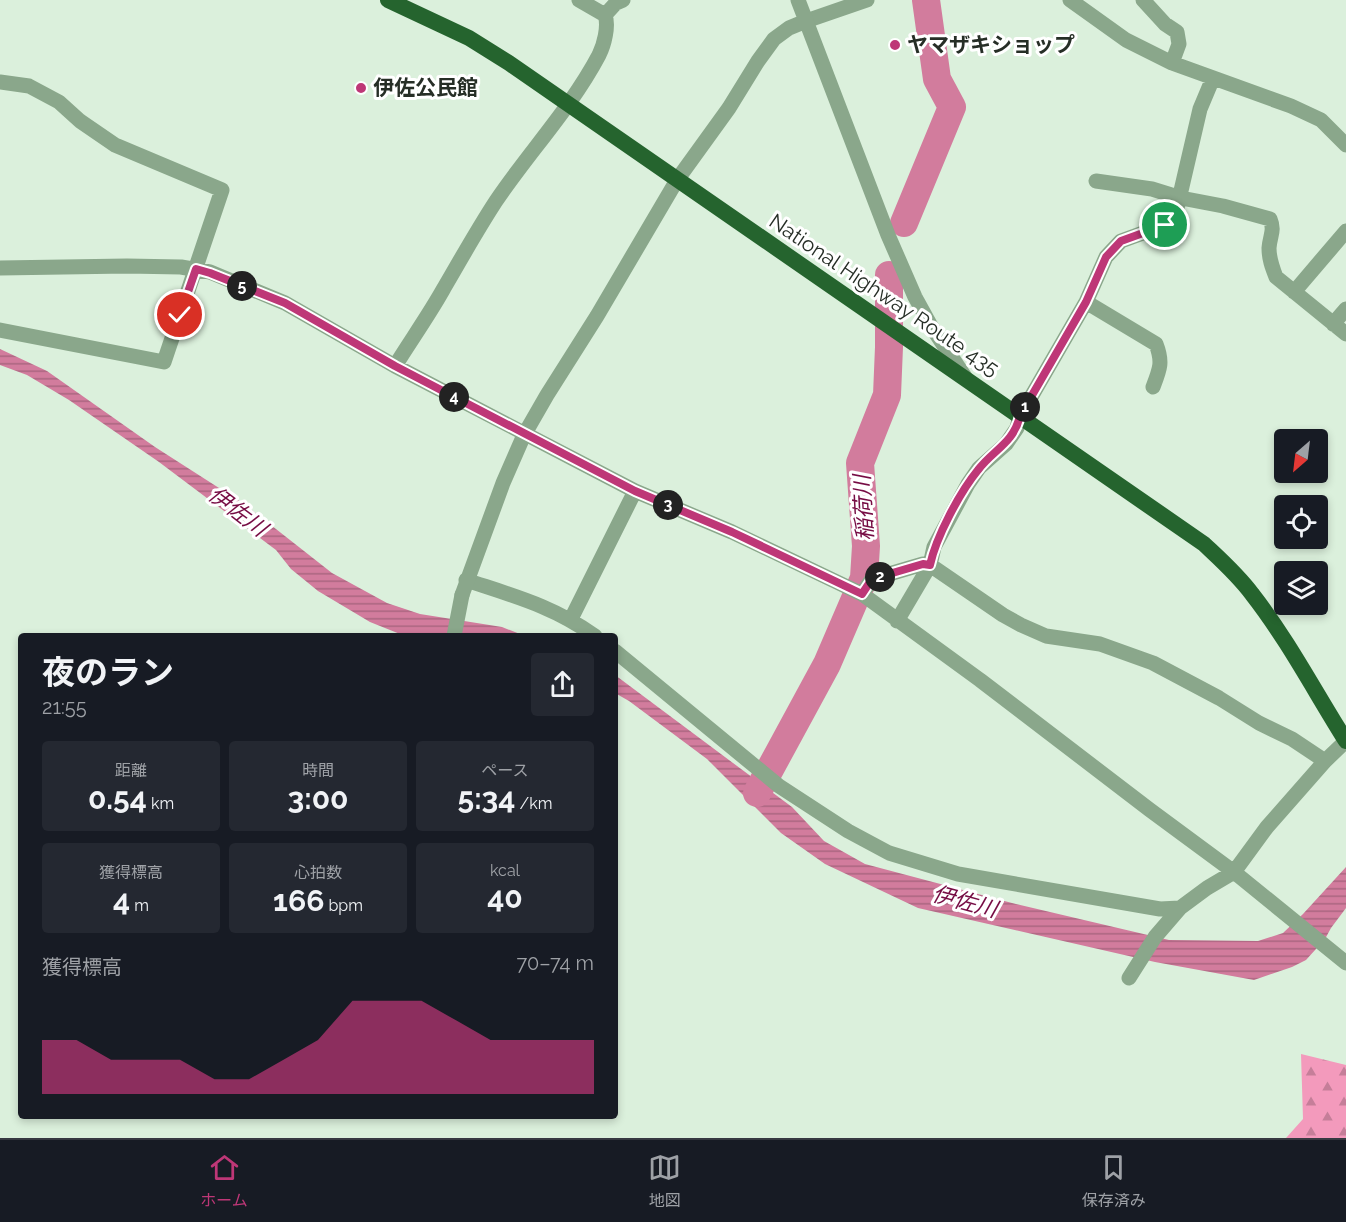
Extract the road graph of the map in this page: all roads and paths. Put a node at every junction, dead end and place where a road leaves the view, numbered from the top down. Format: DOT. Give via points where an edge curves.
graph roads {
  1 [pos="388,0"];
  2 [pos="579,0"];
  3 [pos="623,0"];
  4 [pos="798,0"];
  5 [pos="867,0"];
  6 [pos="1070,0"];
  7 [pos="1143,0"];
  8 [pos="605,15"];
  9 [pos="806,21"];
  10 [pos="1172,63"];
  11 [pos="1213,78"];
  12 [pos="0,82"];
  13 [pos="568,105"];
  14 [pos="1346,145"];
  15 [pos="677,180"];
  16 [pos="1096,181"];
  17 [pos="1181,198"];
  18 [pos="1346,231"];
  19 [pos="0,268"];
  20 [pos="196,269"];
  21 [pos="1293,292"];
  22 [pos="1086,302"];
  23 [pos="1346,309"];
  24 [pos="1333,324"];
  25 [pos="0,330"];
  26 [pos="1346,334"];
  27 [pos="395,366"];
  28 [pos="966,378"];
  29 [pos="1153,387"];
  30 [pos="1020,416"];
  31 [pos="524,435"];
  32 [pos="635,491"];
  33 [pos="930,565"];
  34 [pos="464,587"];
  35 [pos="862,594"];
  36 [pos="571,619"];
  37 [pos="897,621"];
  38 [pos="455,633"];
  39 [pos="591,633"];
  40 [pos="618,653"];
  41 [pos="1346,741"];
  42 [pos="1325,761"];
  43 [pos="1234,872"];
  44 [pos="1176,913"];
  45 [pos="1346,963"];
  46 [pos="1129,978"];
  1 -- 13 [label="highway, National Highway Route 435" via="469,38"];
  2 -- 8 [label="street"];
  3 -- 8 [label="street"];
  4 -- 9 [label="street"];
  5 -- 9 [label="street"];
  6 -- 10 [label="street" via="1126,40"];
  7 -- 10 [label="street" via="1177,32 1179,44"];
  8 -- 13 [label="street" via="606,33 600,53"];
  9 -- 15 [label="street" via="774,39"];
  9 -- 28 [label="street" via="915,297"];
  10 -- 11 [label="street"];
  11 -- 14 [label="street" via="1321,120"];
  11 -- 17 [label="street" via="1200,109"];
  12 -- 20 [label="street" via="29,86 59,102 115,145 222,190"];
  13 -- 15 [label="highway, National Highway Route 435"];
  13 -- 27 [label="street" via="497,200"];
  15 -- 28 [label="highway, National Highway Route 435"];
  15 -- 31 [label="street"];
  16 -- 17 [label="street" via="1152,189"];
  17 -- 21 [label="street" via="1270,219 1274,227 1270,264 1276,277"];
  17 -- 22 [label="street" via="1165,225 1121,241 1106,257"];
  18 -- 21 [label="street"];
  19 -- 20 [label="street"];
  20 -- 25 [label="street" via="164,362"];
  20 -- 27 [label="street" via="285,303"];
  21 -- 24 [label="street"];
  22 -- 29 [label="street" via="1156,344 1160,368"];
  22 -- 30 [label="street"];
  23 -- 24 [label="street"];
  24 -- 26 [label="street"];
  27 -- 31 [label="street"];
  28 -- 30 [label="highway, National Highway Route 435"];
  30 -- 33 [label="street" via="1006,444 979,468 968,484 934,547"];
  30 -- 41 [label="highway, National Highway Route 435" via="1204,544 1228,566 1270,618"];
  31 -- 32 [label="street"];
  31 -- 34 [label="street"];
  32 -- 35 [label="street"];
  32 -- 36 [label="street"];
  33 -- 35 [label="street" via="872,579"];
  33 -- 37 [label="street"];
  33 -- 42 [label="street" via="1021,625 1046,636 1100,644 1153,663"];
  34 -- 36 [label="street" via="535,603"];
  34 -- 38 [label="street"];
  35 -- 37 [label="street"];
  36 -- 39 [label="street"];
  37 -- 43 [label="street"];
  40 -- 44 [label="street" via="779,786 889,853 958,874"];
  41 -- 42 [label="street"];
  42 -- 43 [label="street" via="1267,827"];
  43 -- 44 [label="street"];
  43 -- 45 [label="street"];
  44 -- 46 [label="street"];
}
